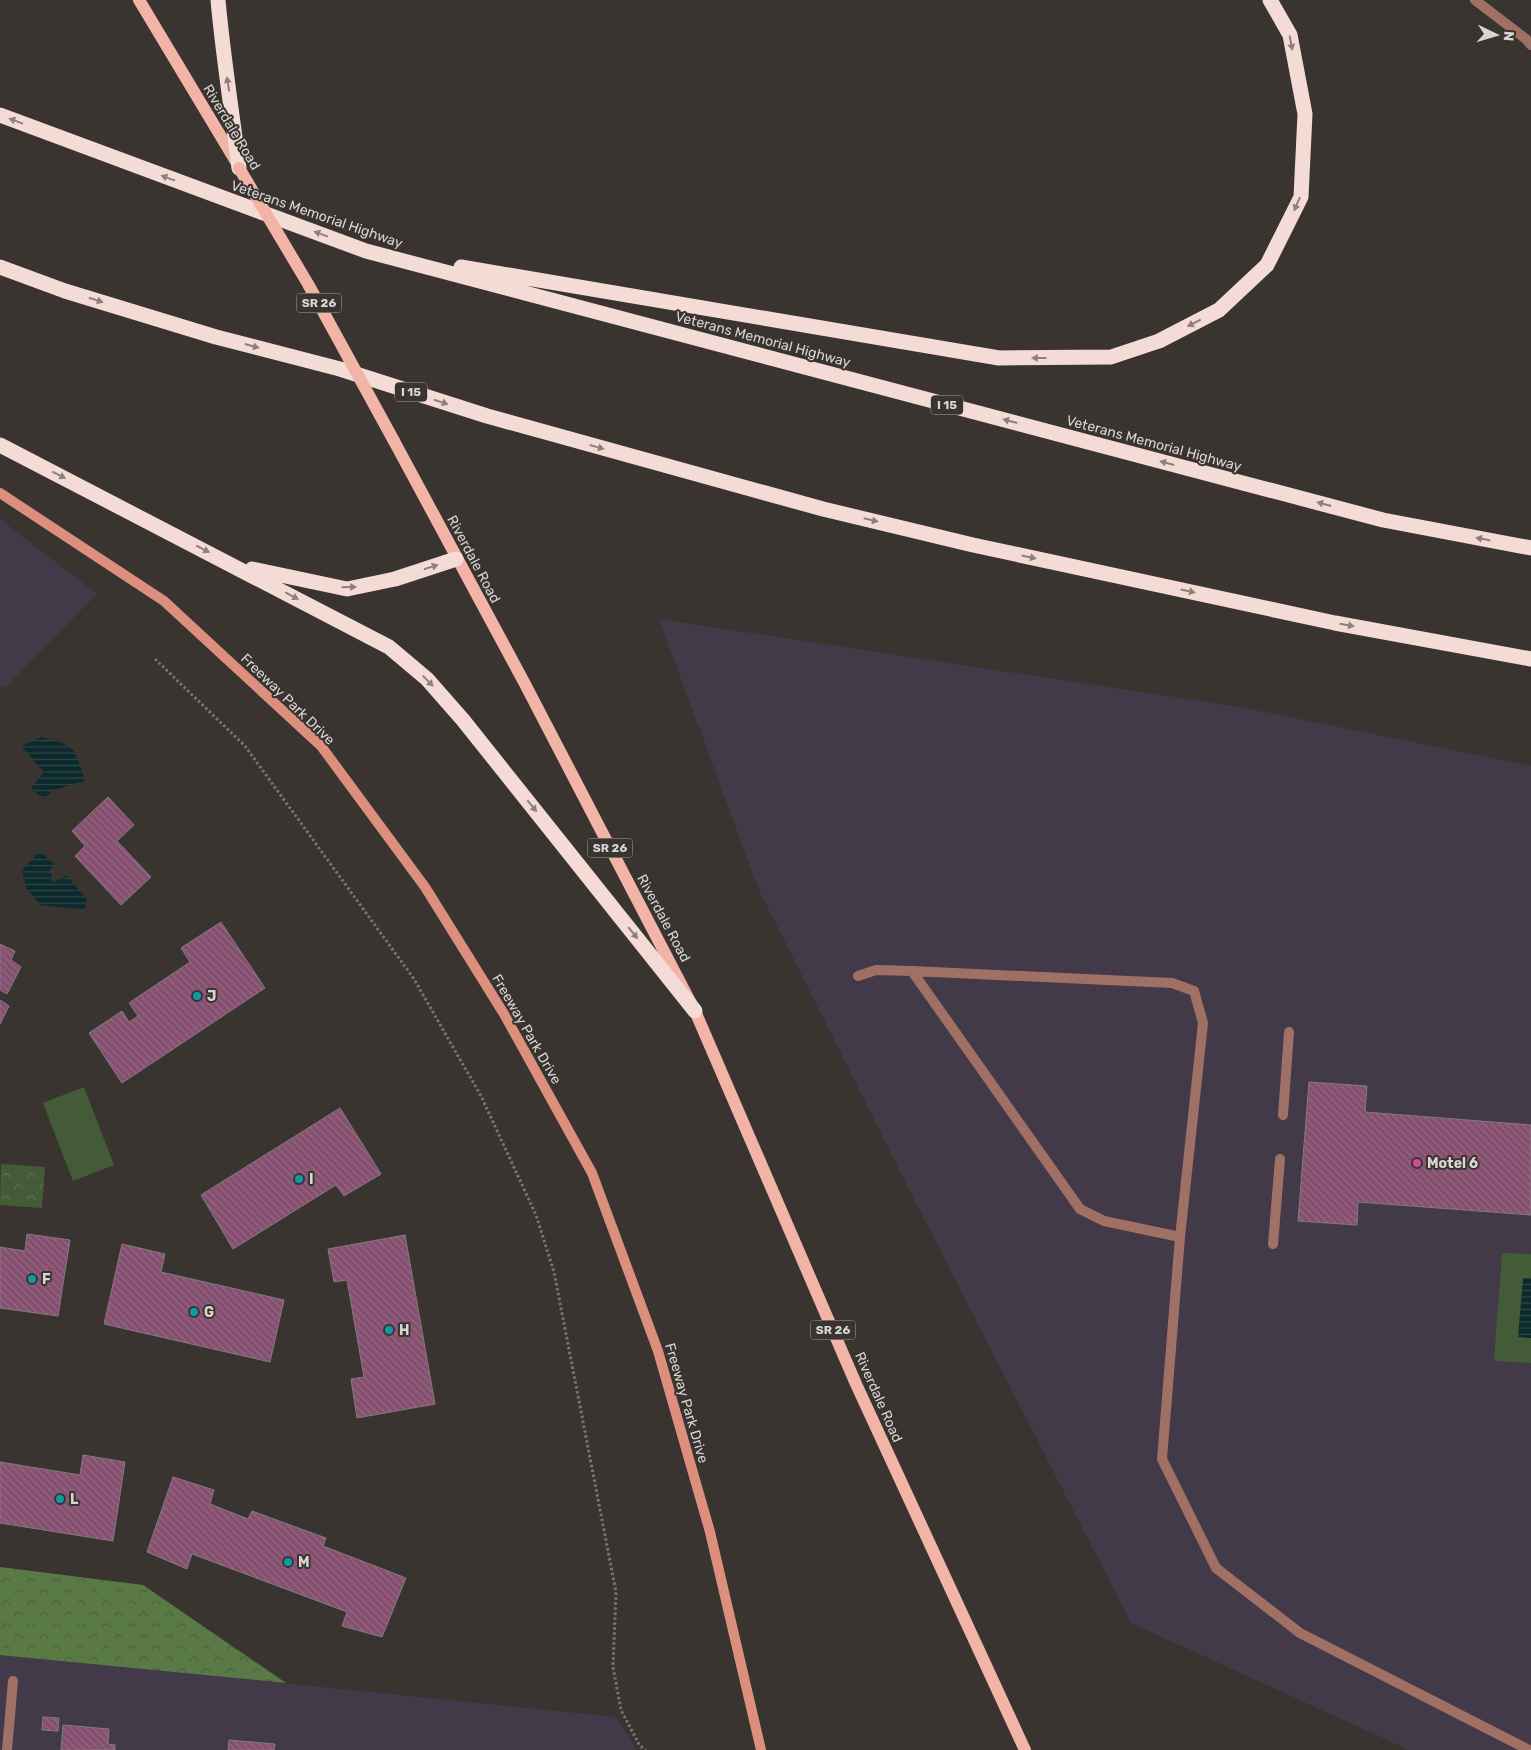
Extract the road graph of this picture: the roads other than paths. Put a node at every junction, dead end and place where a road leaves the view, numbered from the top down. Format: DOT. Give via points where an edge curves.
graph roads {
  1 [pos="139,0"];
  2 [pos="218,0"];
  3 [pos="1270,0"];
  4 [pos="1475,0"];
  5 [pos="1531,45"];
  6 [pos="0,115"];
  7 [pos="239,168"];
  8 [pos="366,251"];
  9 [pos="0,267"];
  10 [pos="0,279"];
  11 [pos="65,291"];
  12 [pos="0,445"];
  13 [pos="0,493"];
  14 [pos="1531,548"];
  15 [pos="456,559"];
  16 [pos="233,565"];
  17 [pos="1531,660"];
  18 [pos="912,971"];
  19 [pos="858,976"];
  20 [pos="695,1011"];
  21 [pos="1289,1032"];
  22 [pos="1282,1115"];
  23 [pos="1280,1159"];
  24 [pos="1180,1237"];
  25 [pos="1273,1244"];
  26 [pos="13,1682"];
  27 [pos="7,1750"];
  28 [pos="761,1750"];
  29 [pos="1025,1750"];
  30 [pos="1529,1750"];
  1 -- 7 [label="main road, Riverdale Road / SR 26"];
  7 -- 2 [label="highway, one-way"];
  3 -- 8 [label="highway, one-way" via="1290,35 1305,114 1301,197 1268,265 1219,310 1159,341 1111,357 998,358"];
  4 -- 5 [label="street"];
  8 -- 6 [label="highway, Veterans Memorial Highway / I 15, one-way"];
  7 -- 15 [label="main road, Riverdale Road / SR 26, bridge" via="313,293"];
  14 -- 8 [label="highway, Veterans Memorial Highway / I 15, one-way" via="1383,520"];
  9 -- 11 [label="highway, I 15"];
  10 -- 11 [label="highway"];
  11 -- 17 [label="highway, I 15, one-way" via="216,337 340,369 487,416 824,509 973,545 1326,621"];
  12 -- 16 [label="highway, one-way"];
  13 -- 28 [label="street, Freeway Park Drive" via="164,602 321,746 425,886 504,1014 592,1173 658,1351 710,1532"];
  16 -- 15 [label="highway, one-way" via="347,589 395,579"];
  15 -- 20 [label="main road, Riverdale Road / SR 26" via="525,684"];
  16 -- 20 [label="highway, one-way" via="389,647 427,679"];
  18 -- 19 [label="street" via="876,970"];
  18 -- 24 [label="street" via="1080,1209 1104,1221"];
  18 -- 24 [label="street" via="1172,984 1194,991 1203,1023"];
  20 -- 29 [label="main road, Riverdale Road / SR 26" via="856,1384"];
  21 -- 22 [label="street"];
  23 -- 25 [label="street"];
  24 -- 30 [label="street" via="1162,1460 1216,1568 1300,1632"];
  26 -- 27 [label="street"];
}
